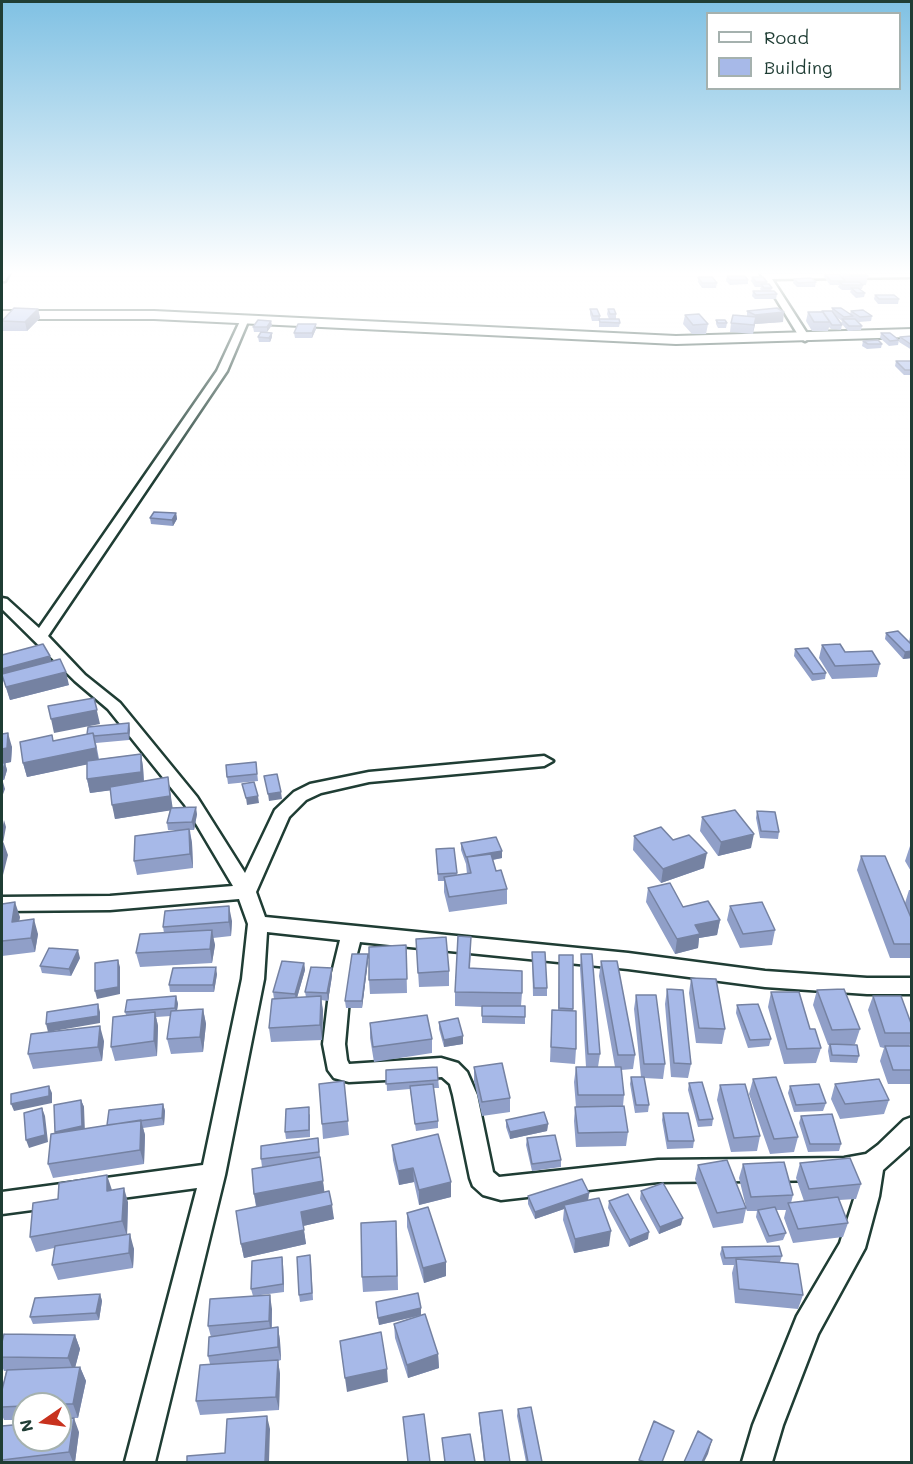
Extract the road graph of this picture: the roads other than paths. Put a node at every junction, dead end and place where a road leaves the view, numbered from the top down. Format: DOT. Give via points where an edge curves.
graph roads {
  1 [pos="235,342"];
  2 [pos="2,603"];
  3 [pos="40,636"];
  4 [pos="544,761"];
  5 [pos="246,892"];
  6 [pos="2,904"];
  7 [pos="258,924"];
  8 [pos="352,933"];
  9 [pos="912,986"];
  10 [pos="912,1127"];
  11 [pos="871,1164"];
  12 [pos="213,1175"];
  13 [pos="2,1203"];
  14 [pos="140,1462"];
  15 [pos="758,1462"];
  1 -- 3 [label="street" via="222,371"];
  2 -- 3 [label="street"];
  3 -- 5 [label="street" via="114,706 191,801"];
  4 -- 5 [label="street" via="369,777 316,788 300,796 281,814"];
  5 -- 6 [label="street" via="110,903"];
  5 -- 7 [label="street"];
  7 -- 8 [label="street"];
  7 -- 12 [label="street" via="253,979"];
  8 -- 9 [label="street" via="765,979"];
  8 -- 11 [label="street" via="341,977 334,1044 336,1063 342,1071 350,1073 417,1067 450,1070 459,1079 465,1095 482,1178 492,1187 658,1171 844,1169"];
  10 -- 11 [label="street"];
  11 -- 15 [label="street" via="867,1196 852,1248 807,1326 768,1425"];
  12 -- 13 [label="street"];
  12 -- 14 [label="street"];
}
